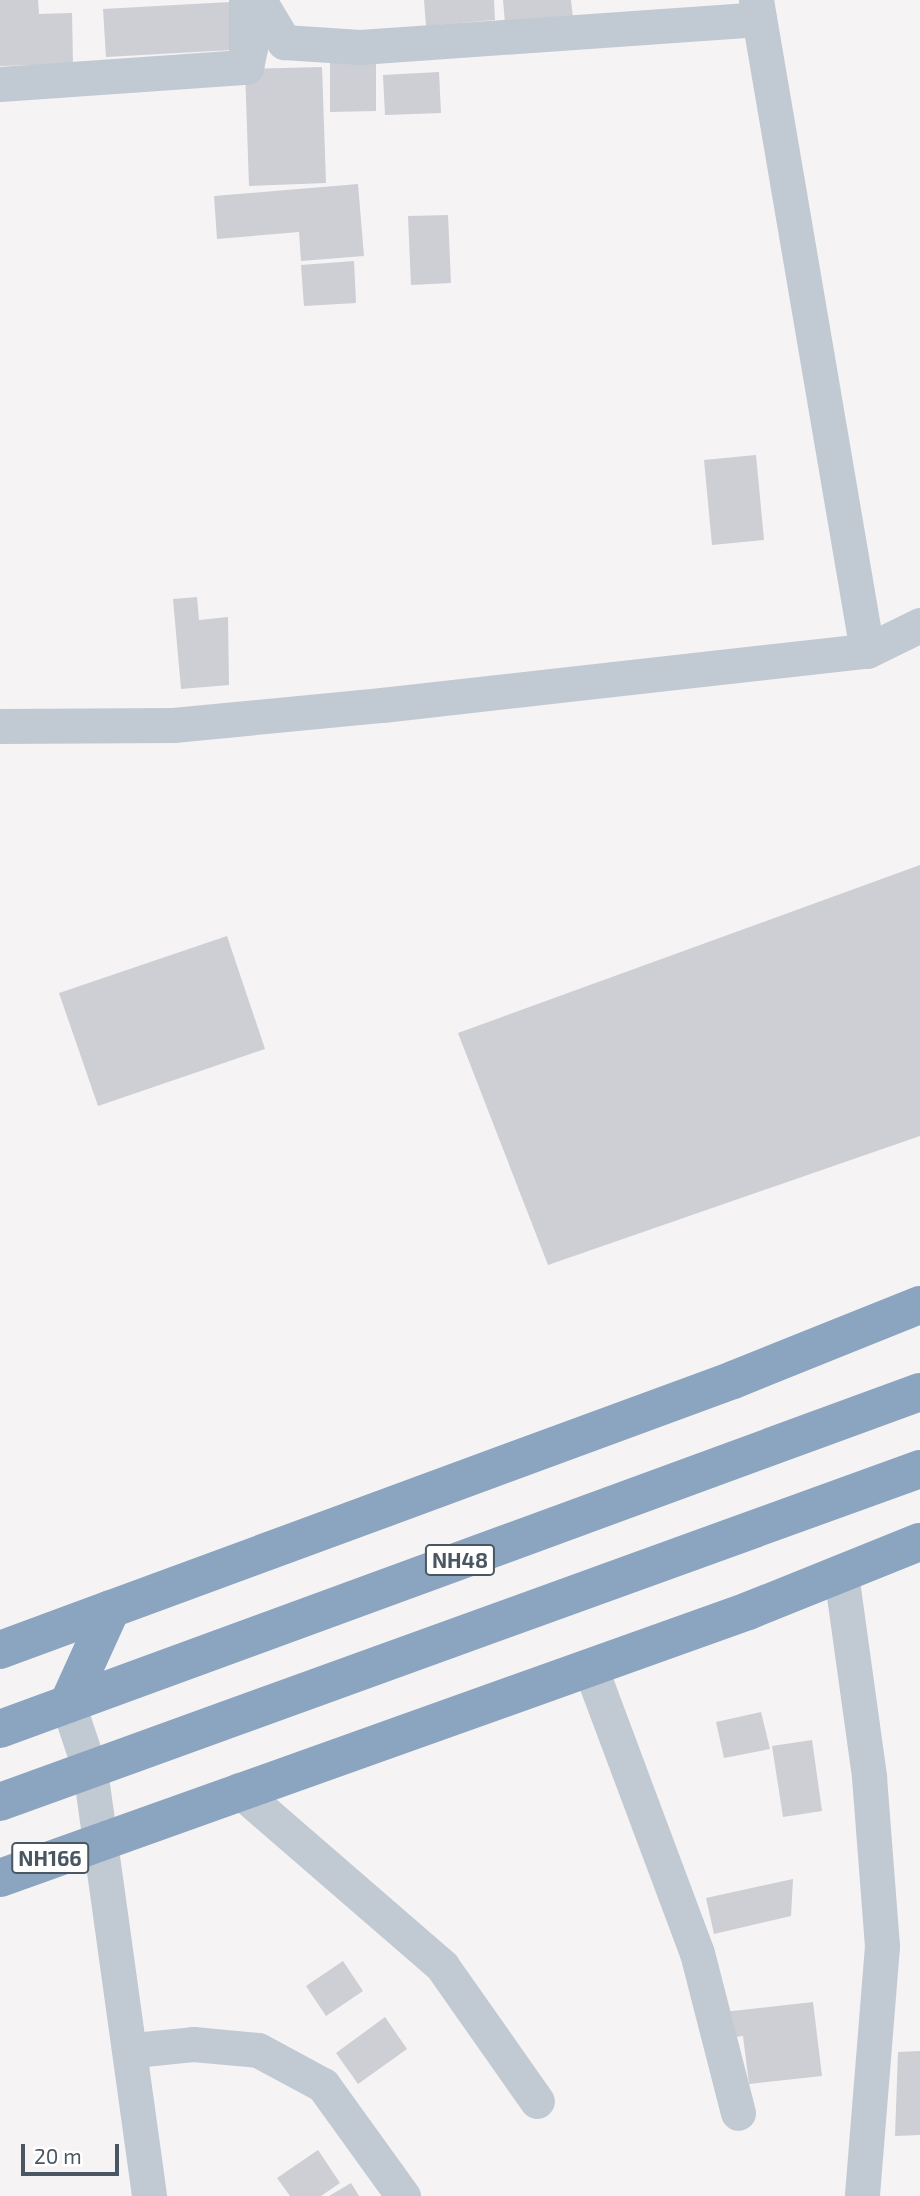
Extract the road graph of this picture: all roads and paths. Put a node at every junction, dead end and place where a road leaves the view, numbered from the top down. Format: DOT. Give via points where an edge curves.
graph roads {
  1 [pos="246,0"];
  2 [pos="757,10"];
  3 [pos="246,67"];
  4 [pos="0,84"];
  5 [pos="920,625"];
  6 [pos="867,650"];
  7 [pos="0,726"];
  8 [pos="920,1305"];
  9 [pos="920,1392"];
  10 [pos="920,1469"];
  11 [pos="920,1542"];
  12 [pos="841,1574"];
  13 [pos="111,1609"];
  14 [pos="0,1650"];
  15 [pos="590,1667"];
  16 [pos="68,1704"];
  17 [pos="0,1729"];
  18 [pos="90,1770"];
  19 [pos="239,1790"];
  20 [pos="0,1802"];
  21 [pos="100,1838"];
  22 [pos="0,1878"];
  23 [pos="134,2050"];
  24 [pos="537,2101"];
  25 [pos="738,2113"];
  26 [pos="149,2196"];
  27 [pos="402,2196"];
  28 [pos="862,2196"];
  1 -- 3 [label="street"];
  2 -- 3 [label="street" via="360,47 284,41 260,2"];
  2 -- 6 [label="street"];
  3 -- 4 [label="street"];
  5 -- 6 [label="street"];
  6 -- 7 [label="street" via="173,725"];
  8 -- 13 [label="highway" via="733,1381"];
  9 -- 16 [label="highway, NH48"];
  10 -- 18 [label="highway"];
  11 -- 12 [label="highway"];
  12 -- 15 [label="highway"];
  12 -- 28 [label="street" via="869,1777 882,1946"];
  13 -- 14 [label="highway"];
  13 -- 16 [label="highway"];
  15 -- 19 [label="highway"];
  15 -- 25 [label="street" via="697,1953"];
  16 -- 17 [label="highway, NH48"];
  16 -- 18 [label="street"];
  18 -- 20 [label="highway"];
  18 -- 21 [label="street"];
  19 -- 21 [label="highway"];
  19 -- 24 [label="street" via="442,1966"];
  21 -- 22 [label="highway, NH166"];
  21 -- 23 [label="street"];
  23 -- 26 [label="street"];
  23 -- 27 [label="street" via="194,2044 258,2050 323,2085"];
}
